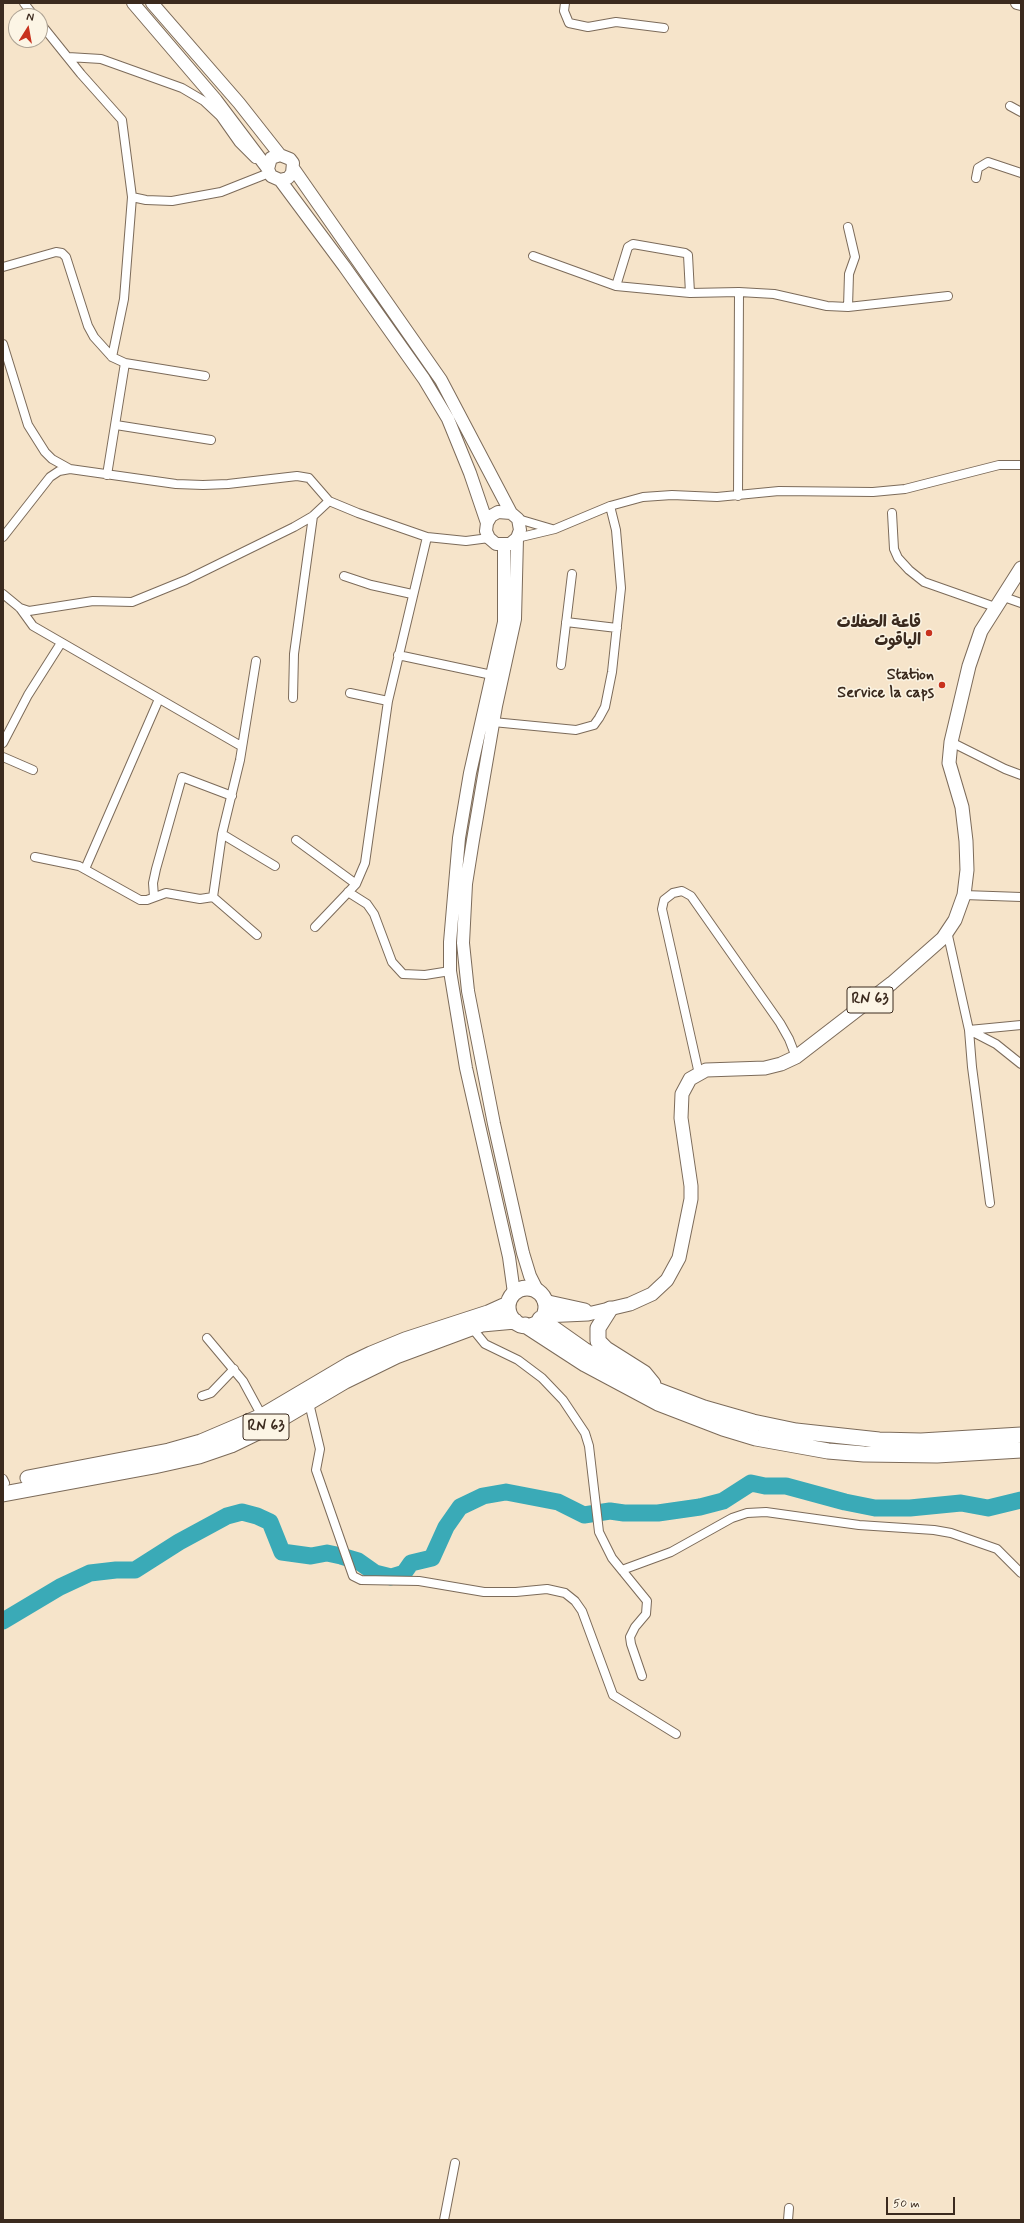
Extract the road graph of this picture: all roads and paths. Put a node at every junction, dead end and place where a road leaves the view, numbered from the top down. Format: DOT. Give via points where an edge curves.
graph roads {
  1 [pos="134,3"];
  2 [pos="152,3"];
  3 [pos="565,3"];
  4 [pos="664,28"];
  5 [pos="48,33"];
  6 [pos="68,57"];
  7 [pos="1010,106"];
  8 [pos="1021,112"];
  9 [pos="280,155"];
  10 [pos="293,168"];
  11 [pos="268,170"];
  12 [pos="1021,173"];
  13 [pos="976,178"];
  14 [pos="280,180"];
  15 [pos="132,197"];
  16 [pos="848,227"];
  17 [pos="533,256"];
  18 [pos="3,267"];
  19 [pos="616,286"];
  20 [pos="739,292"];
  21 [pos="690,294"];
  22 [pos="948,296"];
  23 [pos="848,307"];
  24 [pos="3,344"];
  25 [pos="112,357"];
  26 [pos="125,363"];
  27 [pos="206,376"];
  28 [pos="116,425"];
  29 [pos="211,440"];
  30 [pos="1021,465"];
  31 [pos="70,469"];
  32 [pos="107,475"];
  33 [pos="738,496"];
  34 [pos="330,501"];
  35 [pos="610,506"];
  36 [pos="892,513"];
  37 [pos="313,516"];
  38 [pos="514,516"];
  39 [pos="487,523"];
  40 [pos="555,529"];
  41 [pos="3,537"];
  42 [pos="427,537"];
  43 [pos="489,538"];
  44 [pos="517,538"];
  45 [pos="504,545"];
  46 [pos="1021,568"];
  47 [pos="572,574"];
  48 [pos="344,576"];
  49 [pos="3,594"];
  50 [pos="412,594"];
  51 [pos="998,602"];
  52 [pos="1021,603"];
  53 [pos="20,608"];
  54 [pos="566,622"];
  55 [pos="617,628"];
  56 [pos="61,643"];
  57 [pos="398,654"];
  58 [pos="256,662"];
  59 [pos="561,665"];
  60 [pos="492,675"];
  61 [pos="350,694"];
  62 [pos="293,698"];
  63 [pos="159,699"];
  64 [pos="388,701"];
  65 [pos="493,722"];
  66 [pos="951,742"];
  67 [pos="3,743"];
  68 [pos="241,746"];
  69 [pos="3,757"];
  70 [pos="33,770"];
  71 [pos="1021,775"];
  72 [pos="232,796"];
  73 [pos="222,834"];
  74 [pos="296,840"];
  75 [pos="35,858"];
  76 [pos="275,866"];
  77 [pos="85,869"];
  78 [pos="356,884"];
  79 [pos="348,892"];
  80 [pos="964,895"];
  81 [pos="154,897"];
  82 [pos="213,897"];
  83 [pos="1021,897"];
  84 [pos="315,927"];
  85 [pos="947,931"];
  86 [pos="257,935"];
  87 [pos="451,975"];
  88 [pos="466,977"];
  89 [pos="1021,1025"];
  90 [pos="970,1030"];
  91 [pos="796,1057"];
  92 [pos="1021,1064"];
  93 [pos="699,1074"];
  94 [pos="990,1203"];
  95 [pos="511,1299"];
  96 [pos="542,1307"];
  97 [pos="604,1311"];
  98 [pos="520,1323"];
  99 [pos="472,1328"];
  100 [pos="207,1338"];
  101 [pos="234,1369"];
  102 [pos="654,1389"];
  103 [pos="202,1396"];
  104 [pos="309,1403"];
  105 [pos="262,1416"];
  106 [pos="1021,1435"];
  107 [pos="1021,1450"];
  108 [pos="4,1485"];
  109 [pos="622,1570"];
  110 [pos="1021,1573"];
  111 [pos="642,1676"];
  112 [pos="676,1734"];
  113 [pos="455,2163"];
  114 [pos="789,2208"];
  115 [pos="444,2220"];
  116 [pos="788,2220"];
  1 -- 11 [label="main road" via="216,100"];
  2 -- 9 [label="main road" via="239,103"];
  3 -- 4 [label="street" via="564,10 569,23 588,27 616,22"];
  5 -- 6 [label="street"];
  6 -- 11 [label="street" via="101,60 182,88 215,111 239,143"];
  6 -- 15 [label="street" via="122,120"];
  7 -- 8 [label="street"];
  9 -- 10 [label="main road" via="290,159"];
  9 -- 11 [label="main road" via="271,158"];
  10 -- 14 [label="main road" via="288,178"];
  10 -- 38 [label="main road" via="441,380"];
  11 -- 14 [label="main road"];
  11 -- 15 [label="street" via="221,192 172,201"];
  12 -- 13 [label="street" via="988,162 978,168"];
  14 -- 39 [label="main road" via="424,379 448,419"];
  15 -- 25 [label="street" via="124,299"];
  16 -- 23 [label="street" via="855,257 849,274"];
  17 -- 19 [label="street"];
  18 -- 25 [label="street" via="56,252 62,253 66,257 88,326"];
  19 -- 21 [label="street"];
  19 -- 21 [label="street" via="628,247 633,244 688,255"];
  20 -- 21 [label="street"];
  20 -- 23 [label="street" via="774,294 827,306"];
  20 -- 33 [label="street"];
  22 -- 23 [label="street"];
  24 -- 31 [label="street" via="28,425 45,452"];
  25 -- 26 [label="street"];
  26 -- 27 [label="street"];
  26 -- 28 [label="street"];
  28 -- 29 [label="street"];
  28 -- 32 [label="street"];
  30 -- 33 [label="street" via="998,465 941,481 886,491 778,491"];
  31 -- 32 [label="street"];
  31 -- 41 [label="street" via="59,471 50,477"];
  32 -- 34 [label="street" via="203,485 297,476 309,478"];
  33 -- 35 [label="street" via="672,494 643,497"];
  34 -- 37 [label="street"];
  34 -- 42 [label="street"];
  35 -- 40 [label="street"];
  35 -- 55 [label="street" via="616,530 621,588"];
  36 -- 51 [label="street" via="894,549 909,570 924,582"];
  37 -- 53 [label="street" via="186,580 132,602 93,601 29,611"];
  37 -- 62 [label="street" via="294,654"];
  38 -- 39 [label="main road" via="498,512"];
  38 -- 40 [label="street"];
  38 -- 44 [label="main road" via="520,530"];
  39 -- 43 [label="main road" via="486,531"];
  40 -- 44 [label="street"];
  42 -- 43 [label="street" via="466,541"];
  42 -- 50 [label="street"];
  43 -- 45 [label="main road" via="496,544"];
  44 -- 45 [label="main road"];
  44 -- 65 [label="main road" via="515,619"];
  45 -- 60 [label="main road" via="504,622"];
  46 -- 51 [label="main road, RN 63"];
  47 -- 54 [label="street"];
  48 -- 50 [label="street"];
  49 -- 53 [label="street"];
  50 -- 57 [label="street"];
  51 -- 52 [label="street"];
  51 -- 66 [label="main road, RN 63" via="981,631 969,666"];
  53 -- 56 [label="street" via="33,626"];
  54 -- 55 [label="street"];
  54 -- 59 [label="street"];
  55 -- 65 [label="street" via="605,707 594,725 576,730"];
  56 -- 63 [label="street"];
  56 -- 67 [label="street" via="28,695"];
  57 -- 60 [label="street"];
  57 -- 64 [label="street"];
  58 -- 68 [label="street"];
  60 -- 87 [label="main road" via="470,773 459,838 451,914"];
  61 -- 64 [label="street"];
  63 -- 68 [label="street"];
  63 -- 77 [label="street"];
  64 -- 78 [label="street" via="365,863"];
  65 -- 88 [label="main road" via="466,884 463,943"];
  66 -- 71 [label="street"];
  66 -- 80 [label="main road, RN 63" via="949,763 962,807 966,841 967,870"];
  68 -- 72 [label="street"];
  69 -- 70 [label="street"];
  72 -- 73 [label="street"];
  72 -- 81 [label="street" via="182,777 156,869"];
  73 -- 76 [label="street"];
  73 -- 82 [label="street"];
  74 -- 78 [label="street"];
  75 -- 77 [label="street"];
  77 -- 81 [label="street" via="140,900"];
  78 -- 79 [label="street"];
  79 -- 84 [label="street"];
  79 -- 87 [label="street" via="368,904 379,925 392,962 403,974"];
  80 -- 83 [label="street"];
  80 -- 85 [label="main road, RN 63" via="955,920"];
  81 -- 82 [label="street" via="166,892 200,899"];
  82 -- 86 [label="street"];
  85 -- 90 [label="street"];
  85 -- 91 [label="main road, RN 63" via="943,938 892,983"];
  87 -- 88 [label="main road"];
  87 -- 95 [label="main road" via="466,1068 509,1257"];
  88 -- 96 [label="main road" via="494,1124 523,1253"];
  89 -- 90 [label="street"];
  90 -- 92 [label="street" via="996,1044"];
  90 -- 94 [label="street" via="972,1067"];
  91 -- 93 [label="main road, RN 63" via="765,1068 725,1068 706,1070"];
  91 -- 93 [label="street" via="780,1023 691,896 682,891 673,893 664,900 662,909"];
  93 -- 97 [label="main road, RN 63" via="690,1079 682,1094 681,1118 691,1199 679,1258 668,1280 652,1294 630,1304"];
  95 -- 96 [label="highway" via="525,1288"];
  95 -- 98 [label="highway" via="509,1313"];
  95 -- 105 [label="highway" via="488,1313 371,1354"];
  96 -- 97 [label="main road, RN 63" via="576,1315"];
  96 -- 98 [label="highway" via="530,1325"];
  96 -- 102 [label="highway" via="590,1354"];
  97 -- 102 [label="highway" via="598,1328 598,1341 644,1373"];
  98 -- 99 [label="highway, RN 63" via="492,1322"];
  98 -- 107 [label="highway" via="585,1364 658,1403 756,1438 828,1451 864,1454 937,1455"];
  99 -- 104 [label="highway, RN 63" via="396,1356 345,1381"];
  99 -- 109 [label="street" via="485,1344 534,1371 562,1400 582,1427 588,1440 599,1532 606,1548"];
  100 -- 101 [label="street"];
  101 -- 103 [label="street" via="211,1393"];
  101 -- 105 [label="street"];
  102 -- 106 [label="highway" via="704,1408 753,1422 838,1437 921,1441"];
  104 -- 108 [label="highway, RN 63" via="231,1445 199,1456 154,1466"];
  104 -- 112 [label="street" via="320,1449 316,1470 353,1576 360,1580 419,1581 484,1592 547,1589 565,1593 579,1606 613,1695"];
  105 -- 108 [label="highway, RN 63" via="201,1442 169,1451"];
  109 -- 110 [label="street" via="671,1552 732,1518 747,1513 766,1512 859,1525 951,1533 997,1549"];
  109 -- 111 [label="street" via="645,1596 648,1604 646,1614 630,1637"];
  113 -- 115 [label="street"];
  114 -- 116 [label="street"];
}
